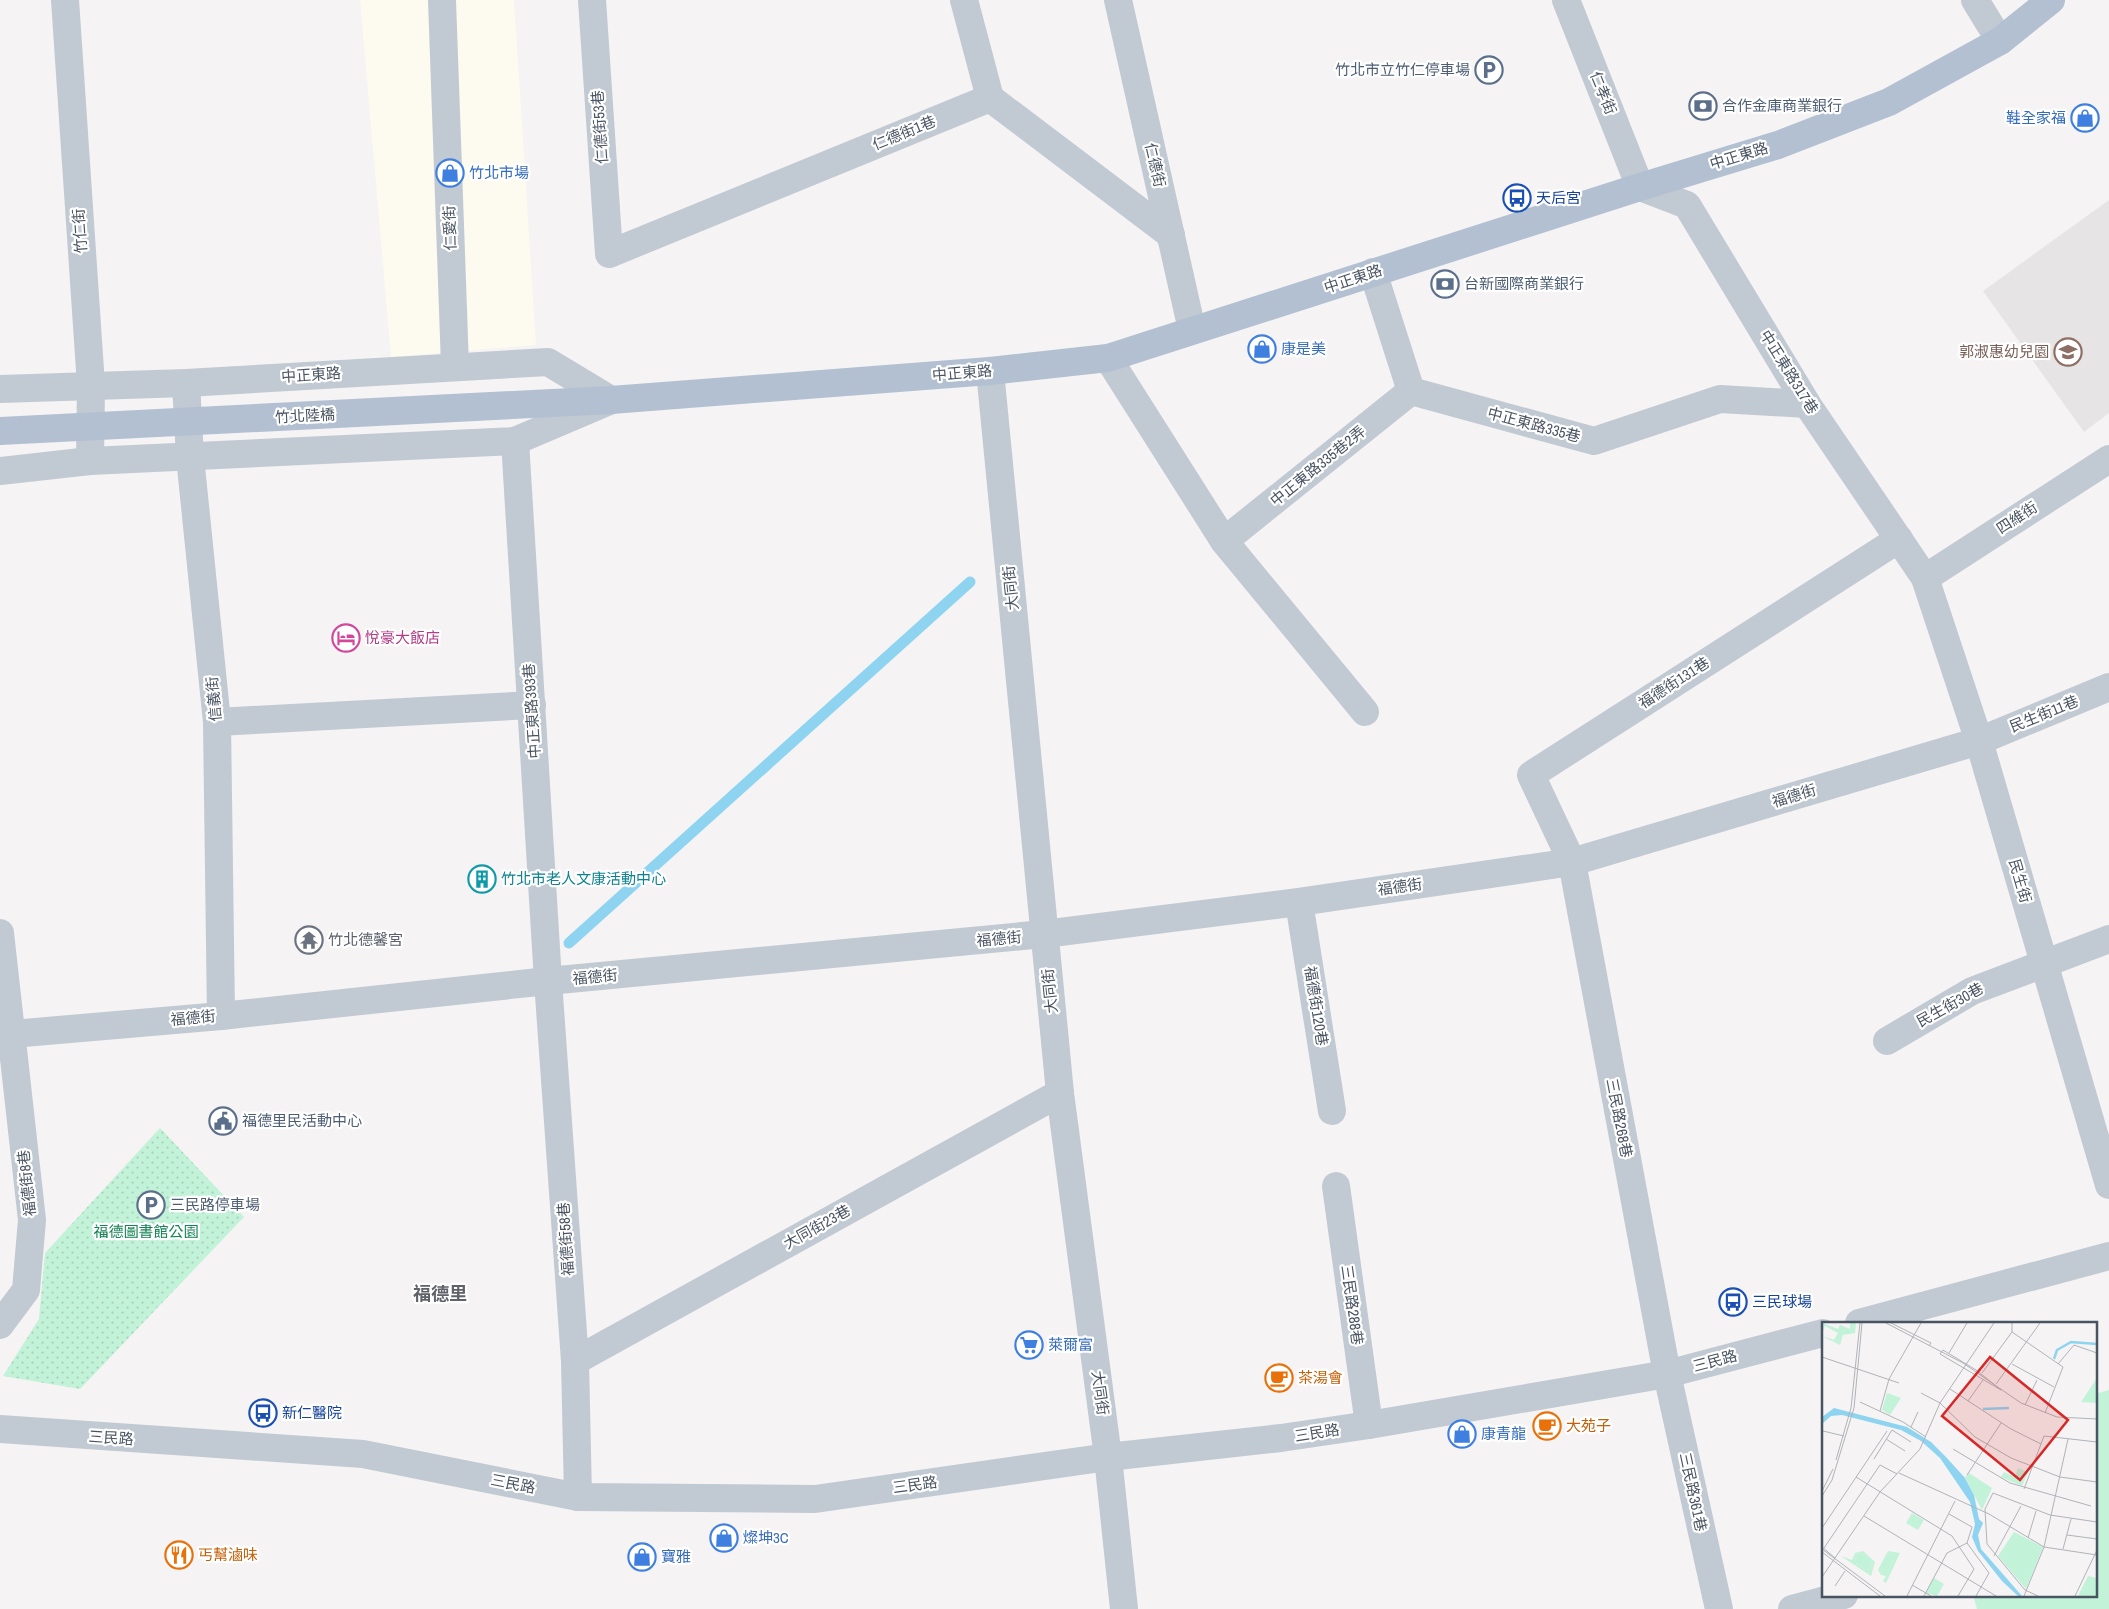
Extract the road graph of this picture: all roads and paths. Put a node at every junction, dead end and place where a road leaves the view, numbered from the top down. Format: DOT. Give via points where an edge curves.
graph roads {
  1 [pos="65,0"];
  2 [pos="442,0"];
  3 [pos="592,0"];
  4 [pos="964,0"];
  5 [pos="1118,0"];
  6 [pos="1566,0"];
  7 [pos="1975,0"];
  8 [pos="2051,0"];
  9 [pos="2000,41"];
  10 [pos="990,98"];
  11 [pos="1640,187"];
  12 [pos="1171,235"];
  13 [pos="609,254"];
  14 [pos="1373,272"];
  15 [pos="1192,330"];
  16 [pos="1108,358"];
  17 [pos="455,366"];
  18 [pos="990,372"];
  19 [pos="186,383"];
  20 [pos="91,385"];
  21 [pos="0,389"];
  22 [pos="1411,391"];
  23 [pos="611,400"];
  24 [pos="1807,404"];
  25 [pos="0,431"];
  26 [pos="515,441"];
  27 [pos="190,457"];
  28 [pos="2109,459"];
  29 [pos="90,461"];
  30 [pos="0,471"];
  31 [pos="1899,539"];
  32 [pos="1224,541"];
  33 [pos="1925,578"];
  34 [pos="2109,687"];
  35 [pos="532,705"];
  36 [pos="1365,712"];
  37 [pos="217,722"];
  38 [pos="1979,741"];
  39 [pos="1572,862"];
  40 [pos="1299,902"];
  41 [pos="0,933"];
  42 [pos="1044,934"];
  43 [pos="2109,939"];
  44 [pos="2043,963"];
  45 [pos="548,981"];
  46 [pos="221,1016"];
  47 [pos="6,1035"];
  48 [pos="1887,1041"];
  49 [pos="1060,1093"];
  50 [pos="1332,1111"];
  51 [pos="2109,1185"];
  52 [pos="1336,1186"];
  53 [pos="2109,1256"];
  54 [pos="1863,1322"];
  55 [pos="0,1325"];
  56 [pos="1822,1333"];
  57 [pos="575,1362"];
  58 [pos="1667,1374"];
  59 [pos="1369,1425"];
  60 [pos="0,1429"];
  61 [pos="1108,1457"];
  62 [pos="578,1497"];
  63 [pos="1840,1596"];
  64 [pos="1124,1609"];
  65 [pos="1719,1609"];
  66 [pos="1792,1609"];
  1 -- 20 [label="street, 竹仁街"];
  2 -- 17 [label="street, 仁愛街"];
  3 -- 13 [label="street, 仁德街53巷"];
  4 -- 10 [label="street"];
  5 -- 12 [label="street, 仁德街"];
  6 -- 11 [label="street, 仁孝街"];
  7 -- 9 [label="street"];
  8 -- 9 [label="main road, 中正東路"];
  9 -- 11 [label="main road, 中正東路" via="1888,102 1778,144"];
  10 -- 12 [label="street"];
  10 -- 13 [label="street, 仁德街1巷"];
  11 -- 14 [label="main road, 中正東路"];
  11 -- 24 [label="street, 中正東路317巷" via="1687,205"];
  12 -- 15 [label="street, 仁德街"];
  14 -- 15 [label="main road, 中正東路"];
  14 -- 22 [label="street"];
  15 -- 16 [label="main road, 中正東路"];
  16 -- 18 [label="main road, 中正東路"];
  16 -- 32 [label="street"];
  17 -- 19 [label="street, 中正東路"];
  17 -- 23 [label="street, 中正東路" via="548,362"];
  18 -- 23 [label="main road, 中正東路"];
  18 -- 42 [label="street, 大同街"];
  19 -- 20 [label="street, 中正東路"];
  19 -- 27 [label="street, 信義街"];
  20 -- 21 [label="street, 中正東路"];
  20 -- 29 [label="street, 竹仁街"];
  22 -- 24 [label="street, 中正東路335巷" via="1594,441 1720,398"];
  22 -- 32 [label="street, 中正東路335巷2弄"];
  23 -- 25 [label="main road, 竹北陸橋, bridge"];
  23 -- 26 [label="street, 中正東路"];
  24 -- 31 [label="street, 中正東路317巷"];
  26 -- 27 [label="street, 中正東路"];
  26 -- 35 [label="street, 中正東路393巷"];
  27 -- 29 [label="street, 中正東路"];
  27 -- 37 [label="street, 信義街"];
  28 -- 33 [label="street, 四維街"];
  29 -- 30 [label="street, 中正東路"];
  31 -- 33 [label="street, 中正東路317巷"];
  31 -- 39 [label="street, 福德街131巷" via="1531,775"];
  32 -- 36 [label="street"];
  33 -- 38 [label="street, 民生街"];
  34 -- 38 [label="street, 民生街11巷"];
  35 -- 37 [label="street"];
  35 -- 45 [label="street, 中正東路393巷"];
  37 -- 46 [label="street, 信義街"];
  38 -- 39 [label="street, 福德街"];
  38 -- 44 [label="street, 民生街"];
  39 -- 40 [label="street, 福德街"];
  39 -- 58 [label="street, 三民路268巷"];
  40 -- 42 [label="street, 福德街"];
  40 -- 50 [label="street, 福德街120巷"];
  41 -- 47 [label="street, 福德街8巷"];
  42 -- 45 [label="street, 福德街"];
  42 -- 49 [label="street, 大同街"];
  43 -- 44 [label="street, 民生街30巷"];
  44 -- 48 [label="street, 民生街30巷" via="1972,991"];
  44 -- 51 [label="street, 民生街"];
  45 -- 46 [label="street, 福德街"];
  45 -- 57 [label="street, 福德街58巷"];
  46 -- 47 [label="street, 福德街"];
  47 -- 55 [label="street, 福德街8巷" via="32,1220 26,1290"];
  49 -- 57 [label="street, 大同街23巷"];
  49 -- 61 [label="street, 大同街"];
  52 -- 59 [label="street, 三民路288巷"];
  53 -- 54 [label="street"];
  56 -- 58 [label="street, 三民路"];
  57 -- 62 [label="street, 福德街58巷"];
  58 -- 59 [label="street, 三民路"];
  58 -- 65 [label="street, 三民路361巷"];
  59 -- 61 [label="street, 三民路"];
  60 -- 62 [label="street, 三民路" via="363,1454"];
  61 -- 62 [label="street, 三民路" via="815,1499"];
  61 -- 64 [label="street, 大同街"];
  63 -- 66 [label="street"];
}
